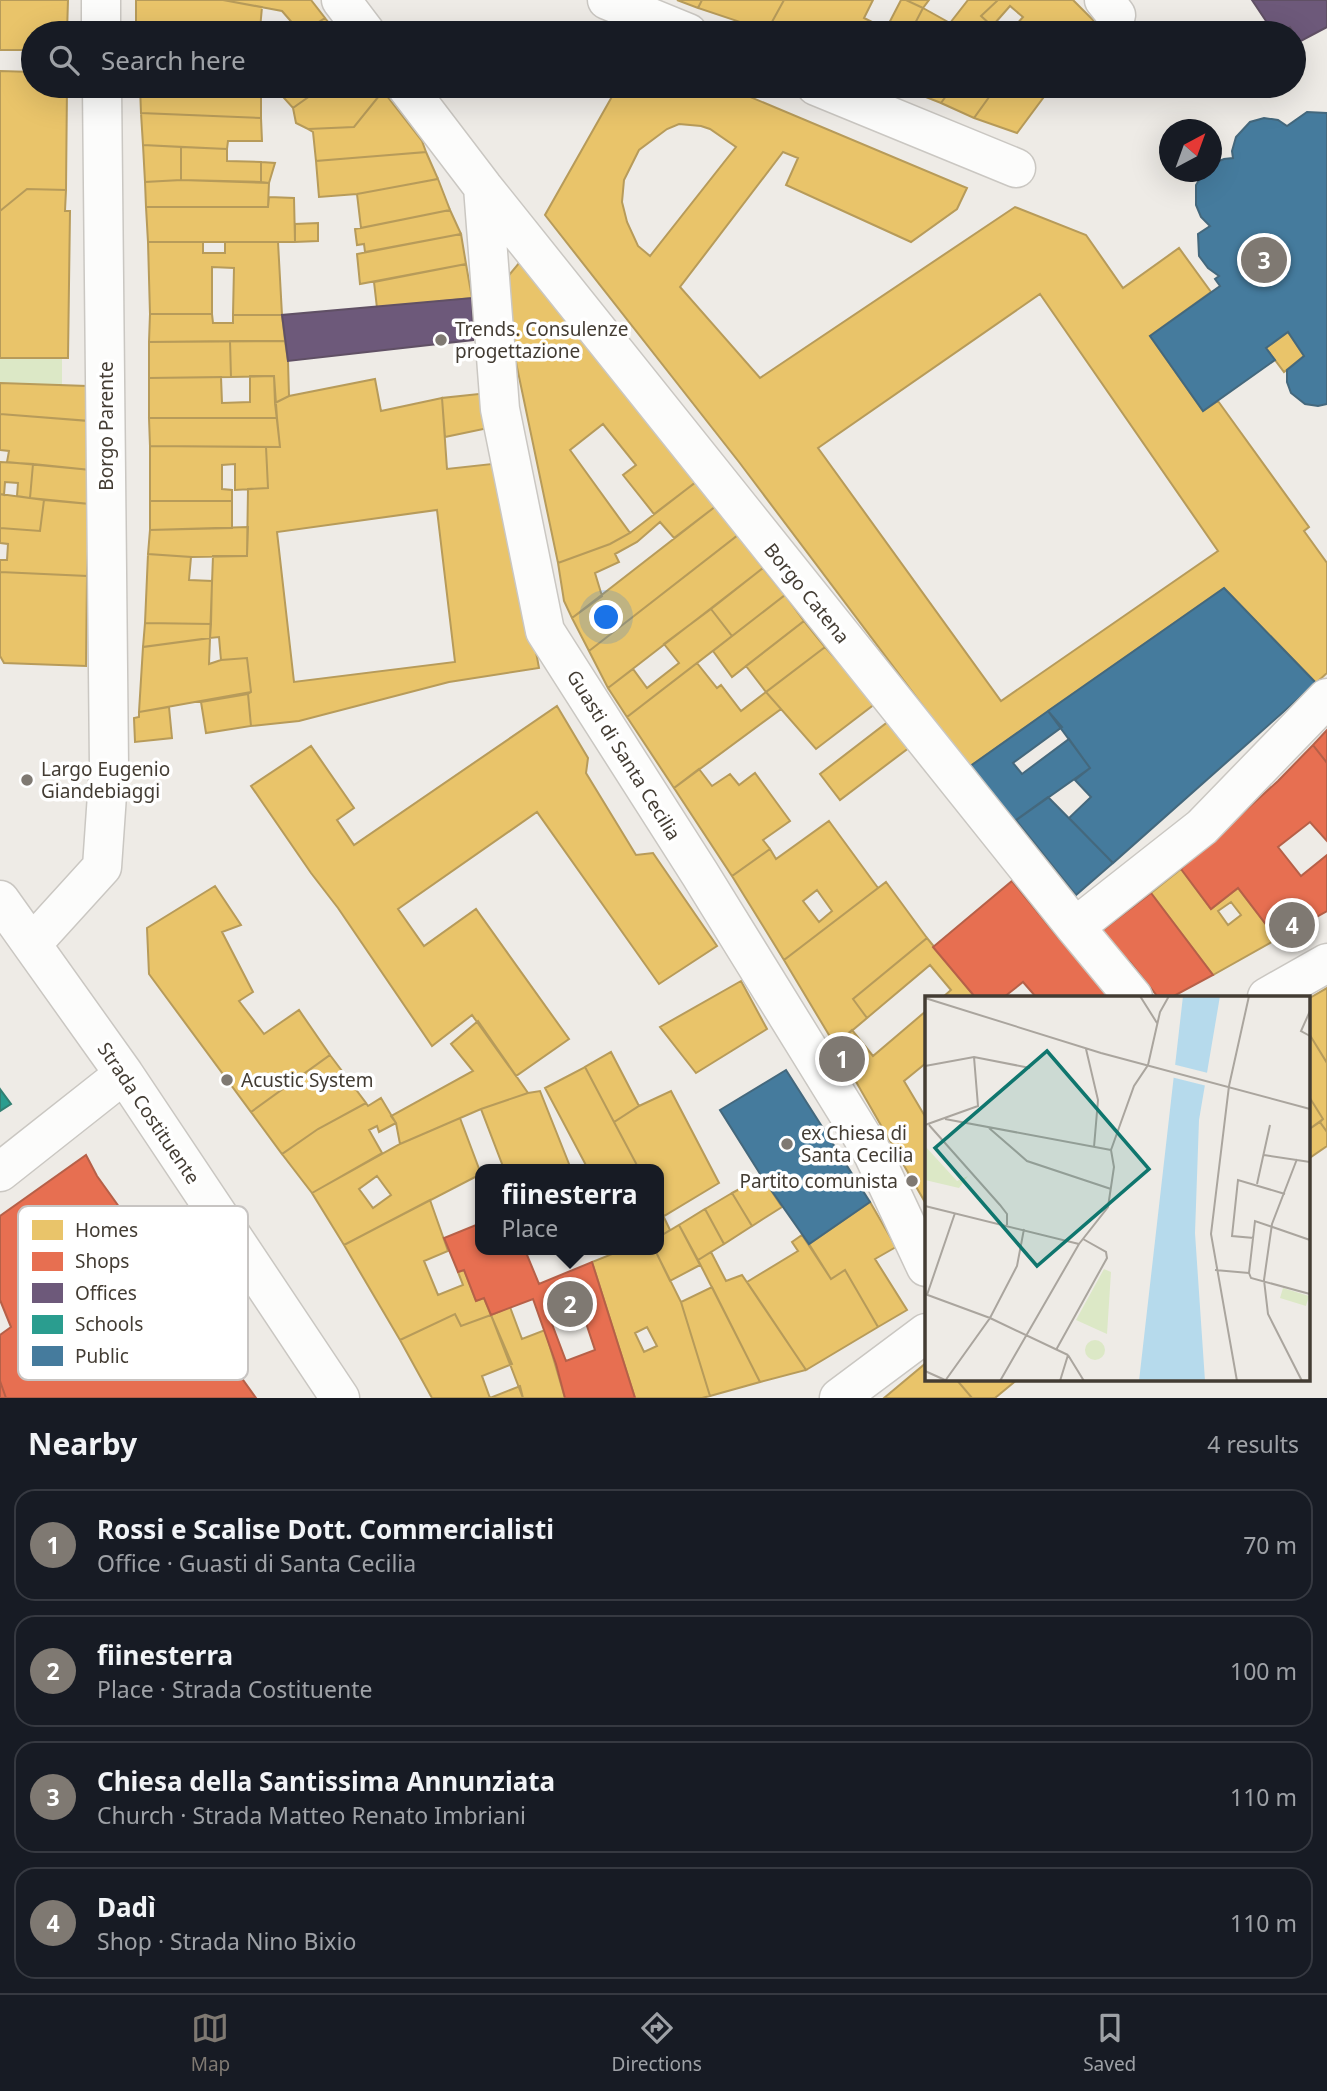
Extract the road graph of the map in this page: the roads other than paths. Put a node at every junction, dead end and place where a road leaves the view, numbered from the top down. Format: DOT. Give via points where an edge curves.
graph roads {
  1 [pos="101,0"];
  2 [pos="341,0"];
  3 [pos="607,0"];
  4 [pos="101,21"];
  5 [pos="357,21"];
  6 [pos="659,21"];
  7 [pos="102,98"];
  8 [pos="415,98"];
  9 [pos="845,98"];
  10 [pos="1016,168"];
  11 [pos="483,187"];
  12 [pos="1327,698"];
  13 [pos="0,900"];
  14 [pos="1075,927"];
  15 [pos="32,944"];
  16 [pos="1327,963"];
  17 [pos="1132,996"];
  18 [pos="1269,996"];
  19 [pos="124,1074"];
  20 [pos="0,1172"];
  21 [pos="212,1206"];
  22 [pos="248,1260"];
  23 [pos="925,1265"];
  24 [pos="925,1334"];
  25 [pos="340,1398"];
  26 [pos="839,1398"];
  1 -- 4 [label="street"];
  2 -- 5 [label="street"];
  3 -- 6 [label="street"];
  7 -- 15 [label="street, Borgo Parente" via="109,766 102,867"];
  8 -- 11 [label="street, Borgo Catena"];
  9 -- 10 [label="street"];
  11 -- 14 [label="street, Borgo Catena"];
  11 -- 23 [label="street, Guasti di Santa Cecilia" via="500,409 545,631 873,1154"];
  12 -- 14 [label="street" via="1202,827"];
  13 -- 15 [label="street, Strada Costituente"];
  14 -- 17 [label="street, Borgo Catena"];
  15 -- 19 [label="street, Strada Costituente"];
  16 -- 18 [label="street"];
  19 -- 20 [label="street"];
  19 -- 21 [label="street, Strada Costituente"];
  22 -- 25 [label="street, Strada Costituente"];
  24 -- 26 [label="street"];
}
